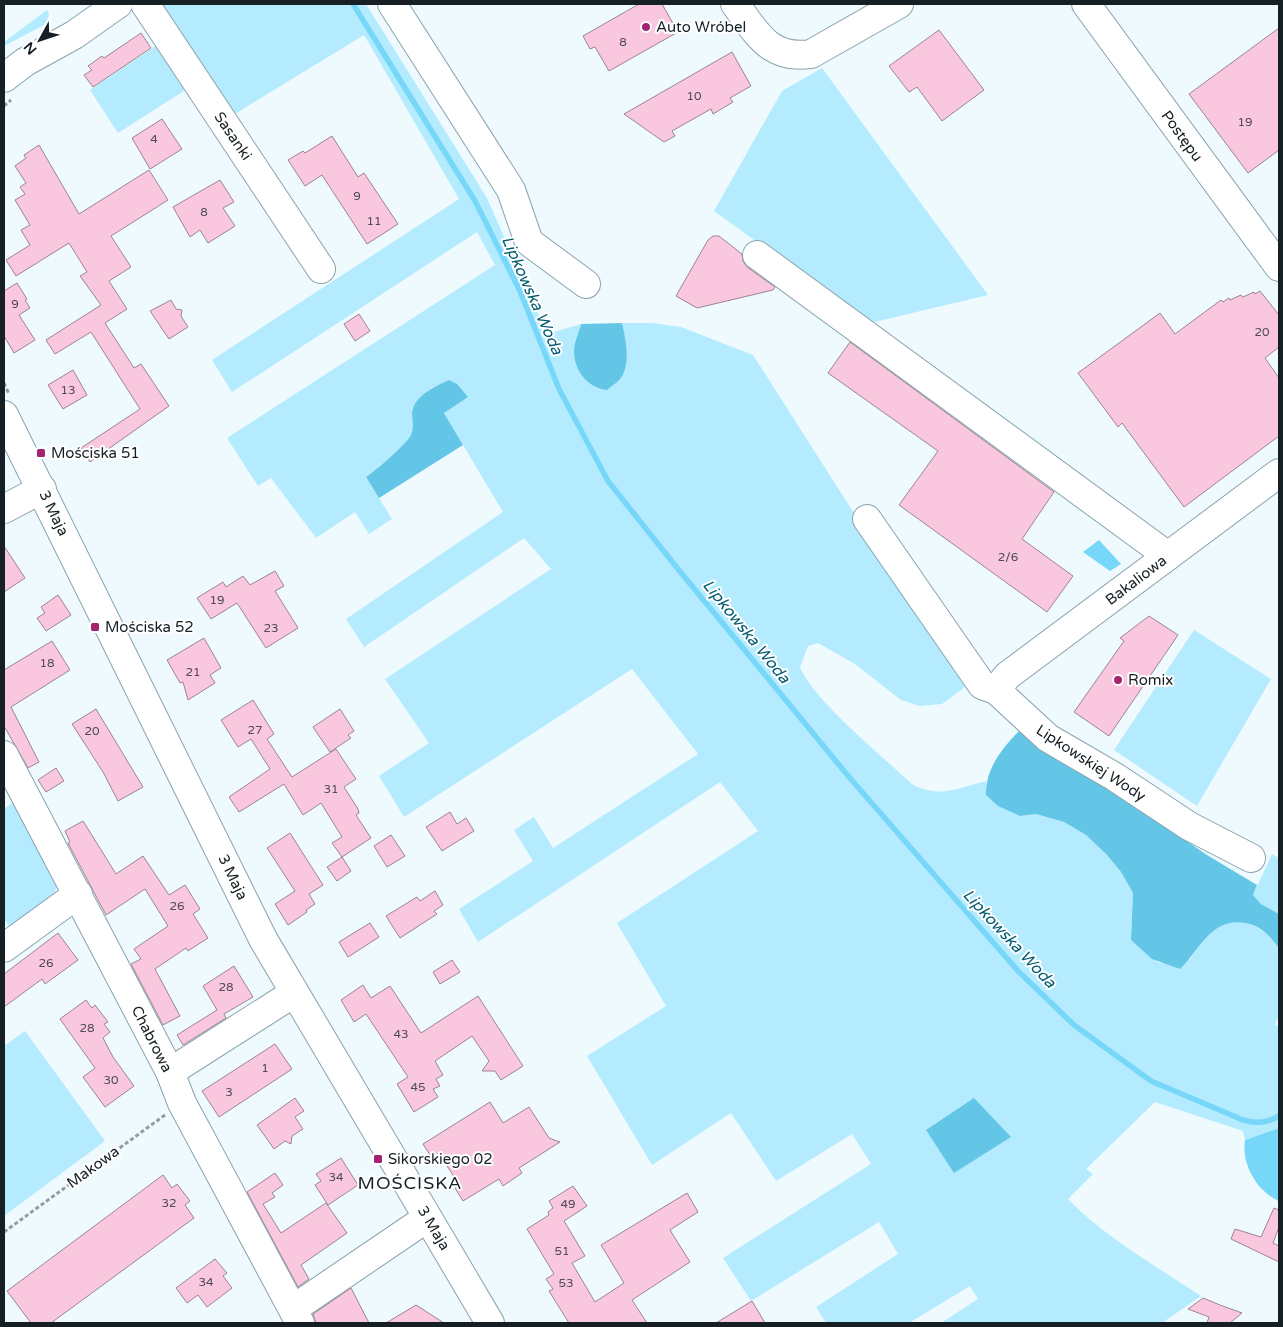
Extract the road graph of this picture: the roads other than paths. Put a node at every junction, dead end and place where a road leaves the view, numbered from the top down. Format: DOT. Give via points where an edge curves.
graph roads {
  1 [pos="118,4"];
  2 [pos="145,4"];
  3 [pos="392,4"];
  4 [pos="735,4"];
  5 [pos="899,4"];
  6 [pos="1086,4"];
  7 [pos="4,78"];
  8 [pos="758,255"];
  9 [pos="1279,268"];
  10 [pos="321,269"];
  11 [pos="586,284"];
  12 [pos="4,415"];
  13 [pos="1279,473"];
  14 [pos="42,489"];
  15 [pos="4,509"];
  16 [pos="867,519"];
  17 [pos="1168,556"];
  18 [pos="996,690"];
  19 [pos="4,755"];
  20 [pos="1251,858"];
  21 [pos="78,894"];
  22 [pos="4,948"];
  23 [pos="294,993"];
  24 [pos="170,1072"];
  25 [pos="428,1218"];
  26 [pos="297,1316"];
  27 [pos="490,1323"];
  1 -- 7 [label="street"];
  2 -- 10 [label="street, Sasanki"];
  3 -- 11 [label="street" via="511,190 529,242"];
  4 -- 5 [label="street" via="763,41 776,51 798,56 811,54"];
  6 -- 9 [label="street, Postępu"];
  8 -- 17 [label="street"];
  12 -- 14 [label="street, 3 Maja"];
  13 -- 17 [label="street, Bakaliowa"];
  14 -- 15 [label="street"];
  14 -- 23 [label="street, 3 Maja" via="263,939"];
  16 -- 18 [label="street, Lipkowskiej Wody" via="982,685"];
  17 -- 18 [label="street, Bakaliowa" via="1007,676"];
  18 -- 20 [label="street, Lipkowskiej Wody" via="1048,738 1189,826"];
  19 -- 21 [label="street, Chabrowa"];
  21 -- 22 [label="street"];
  21 -- 24 [label="street, Chabrowa"];
  23 -- 24 [label="street"];
  23 -- 25 [label="street, 3 Maja"];
  24 -- 26 [label="street, Chabrowa" via="182,1103"];
  25 -- 26 [label="street"];
  25 -- 27 [label="street, 3 Maja"];
}
